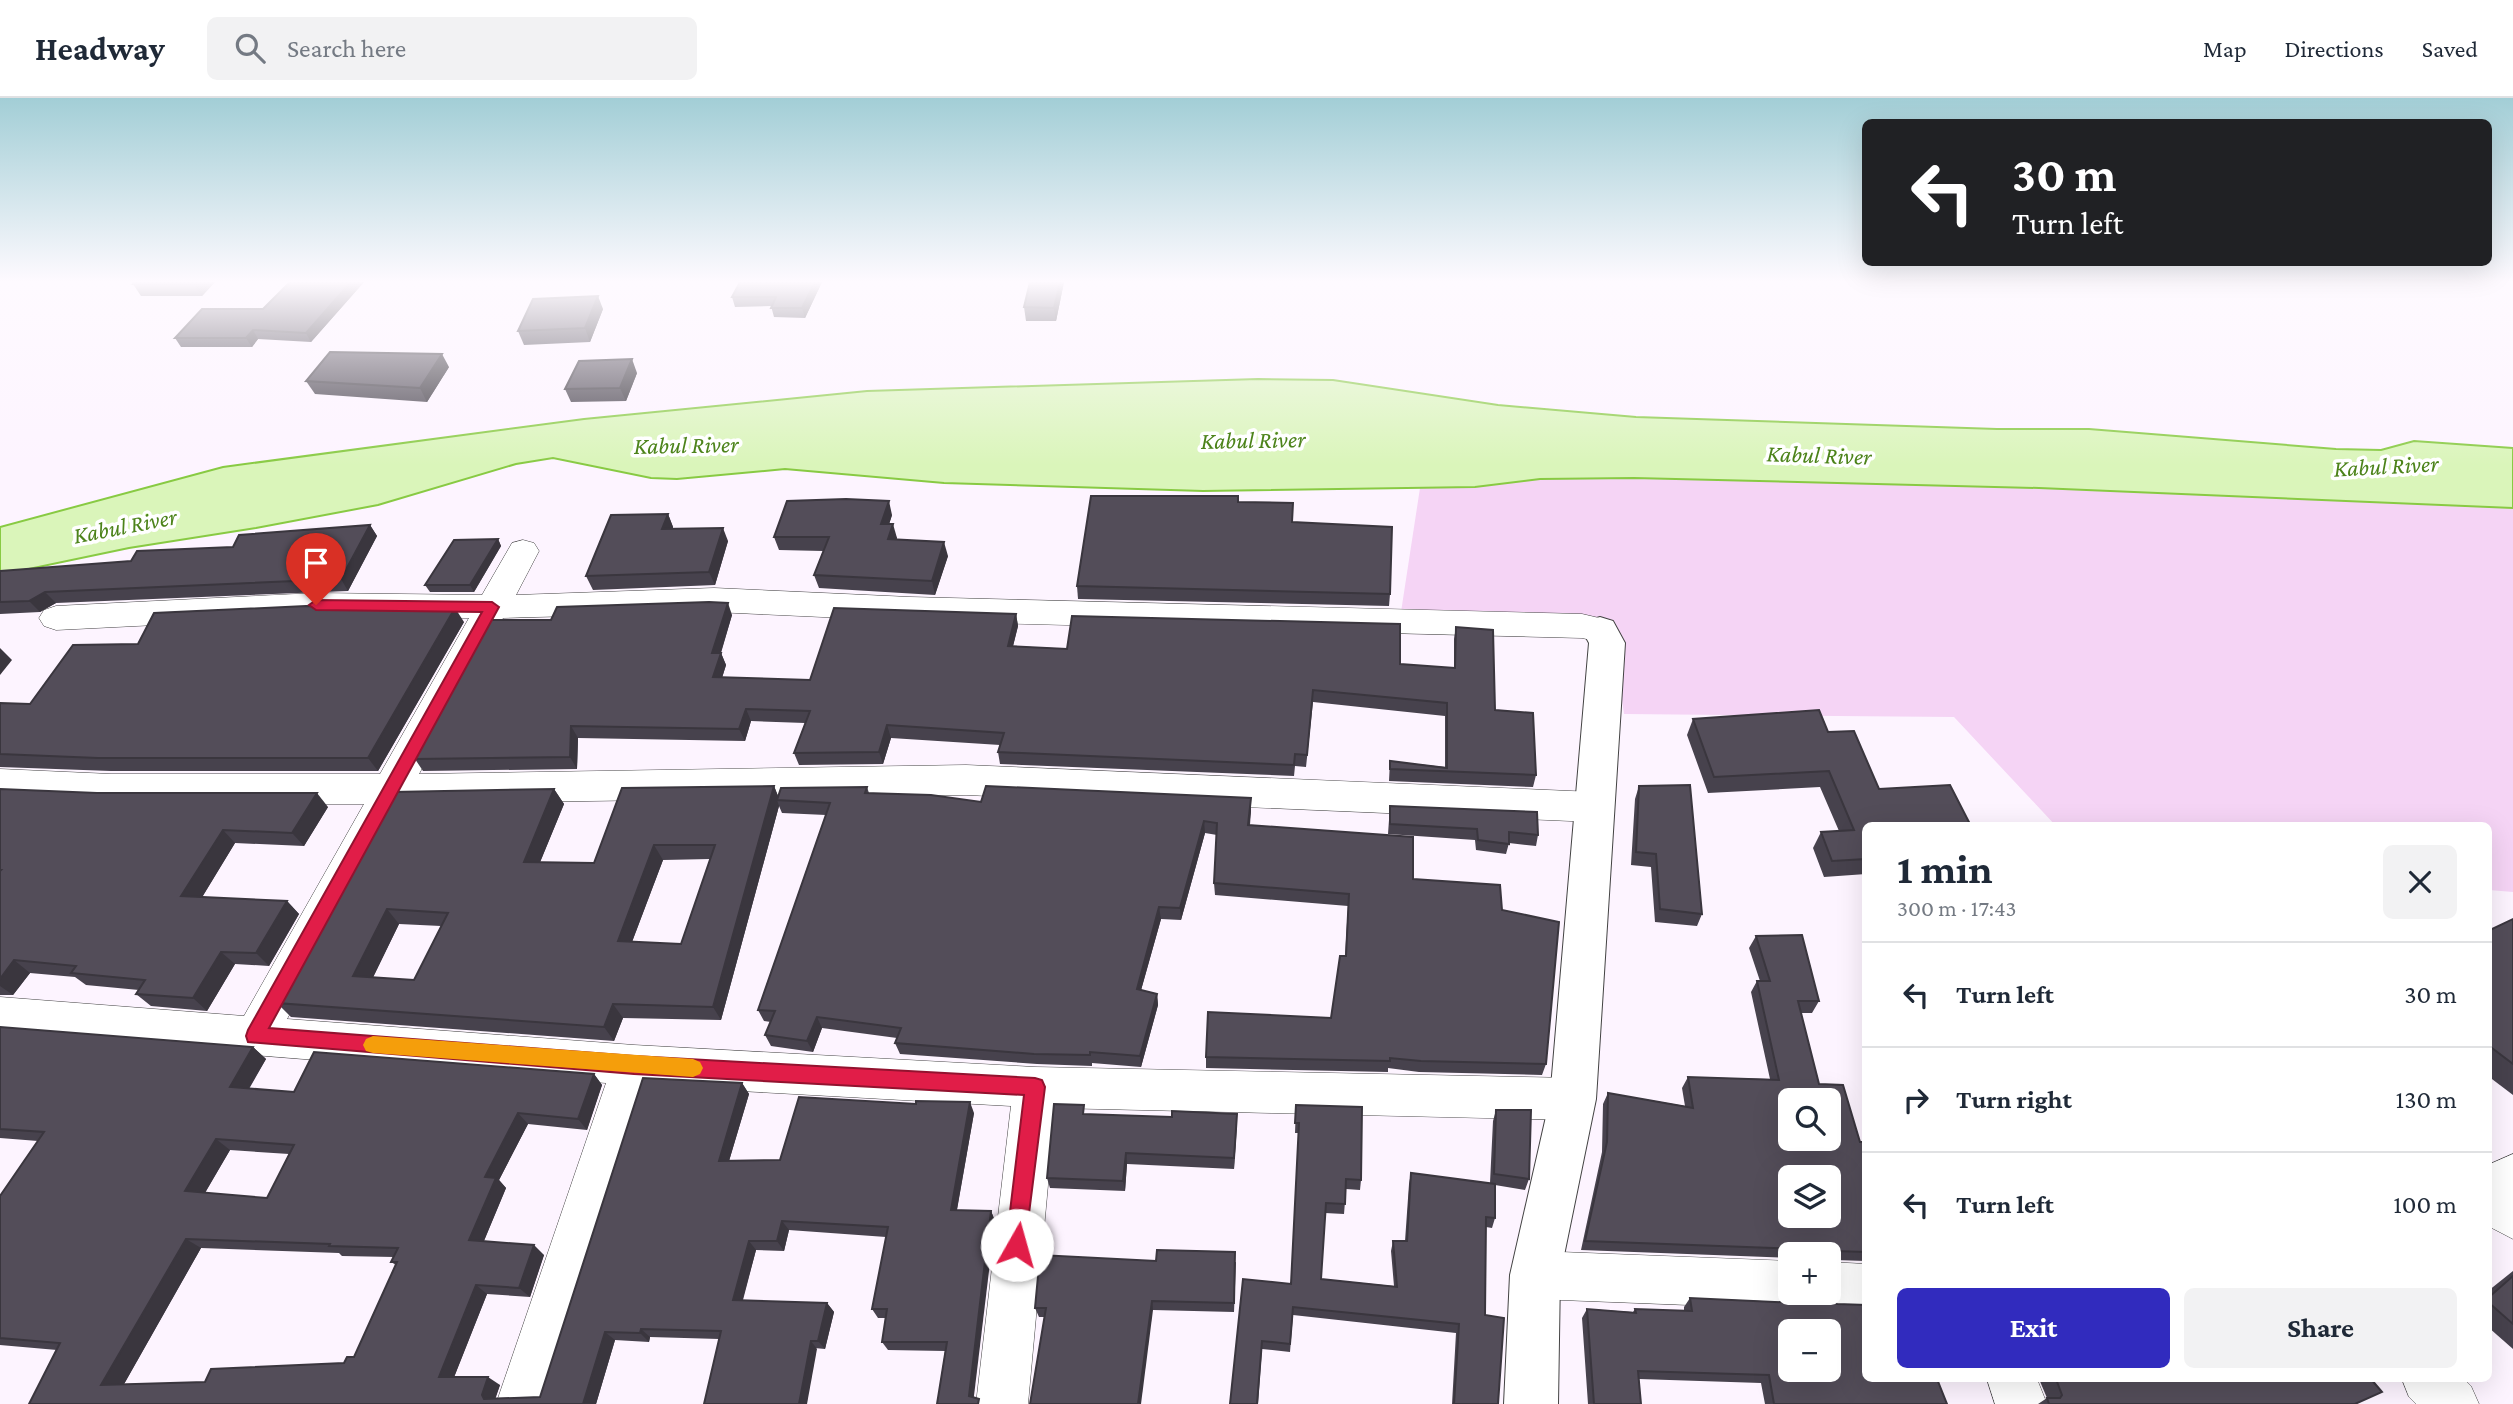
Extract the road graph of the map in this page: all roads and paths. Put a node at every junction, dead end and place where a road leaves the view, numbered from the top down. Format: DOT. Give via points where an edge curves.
graph roads {
  1 [pos="523,551"];
  2 [pos="492,607"];
  3 [pos="56,618"];
  4 [pos="1600,630"];
  5 [pos="0,784"];
  6 [pos="391,789"];
  7 [pos="1594,807"];
  8 [pos="0,1016"];
  9 [pos="255,1036"];
  10 [pos="634,1065"];
  11 [pos="1035,1087"];
  12 [pos="1573,1099"];
  13 [pos="2513,1176"];
  14 [pos="2492,1190"];
  15 [pos="2492,1197"];
  16 [pos="2513,1216"];
  17 [pos="1535,1275"];
  18 [pos="1778,1285"];
  19 [pos="1841,1287"];
  20 [pos="1862,1288"];
  21 [pos="2013,1382"];
  22 [pos="2430,1382"];
  23 [pos="522,1404"];
  24 [pos="1002,1404"];
  25 [pos="1531,1404"];
  26 [pos="2021,1404"];
  27 [pos="2453,1404"];
  1 -- 2 [label="street"];
  2 -- 3 [label="street" via="316,605"];
  2 -- 4 [label="street" via="714,600"];
  2 -- 6 [label="street"];
  4 -- 7 [label="street" via="1607,643"];
  5 -- 6 [label="street" via="111,789"];
  6 -- 7 [label="street" via="966,780"];
  6 -- 9 [label="street"];
  7 -- 12 [label="street"];
  8 -- 9 [label="street"];
  9 -- 10 [label="street"];
  10 -- 11 [label="street"];
  10 -- 23 [label="street"];
  11 -- 12 [label="street"];
  11 -- 24 [label="street"];
  12 -- 17 [label="street"];
  13 -- 14 [label="street"];
  15 -- 16 [label="street"];
  17 -- 18 [label="street"];
  17 -- 25 [label="street"];
  19 -- 20 [label="street"];
  21 -- 26 [label="street"];
  22 -- 27 [label="street"];
}
